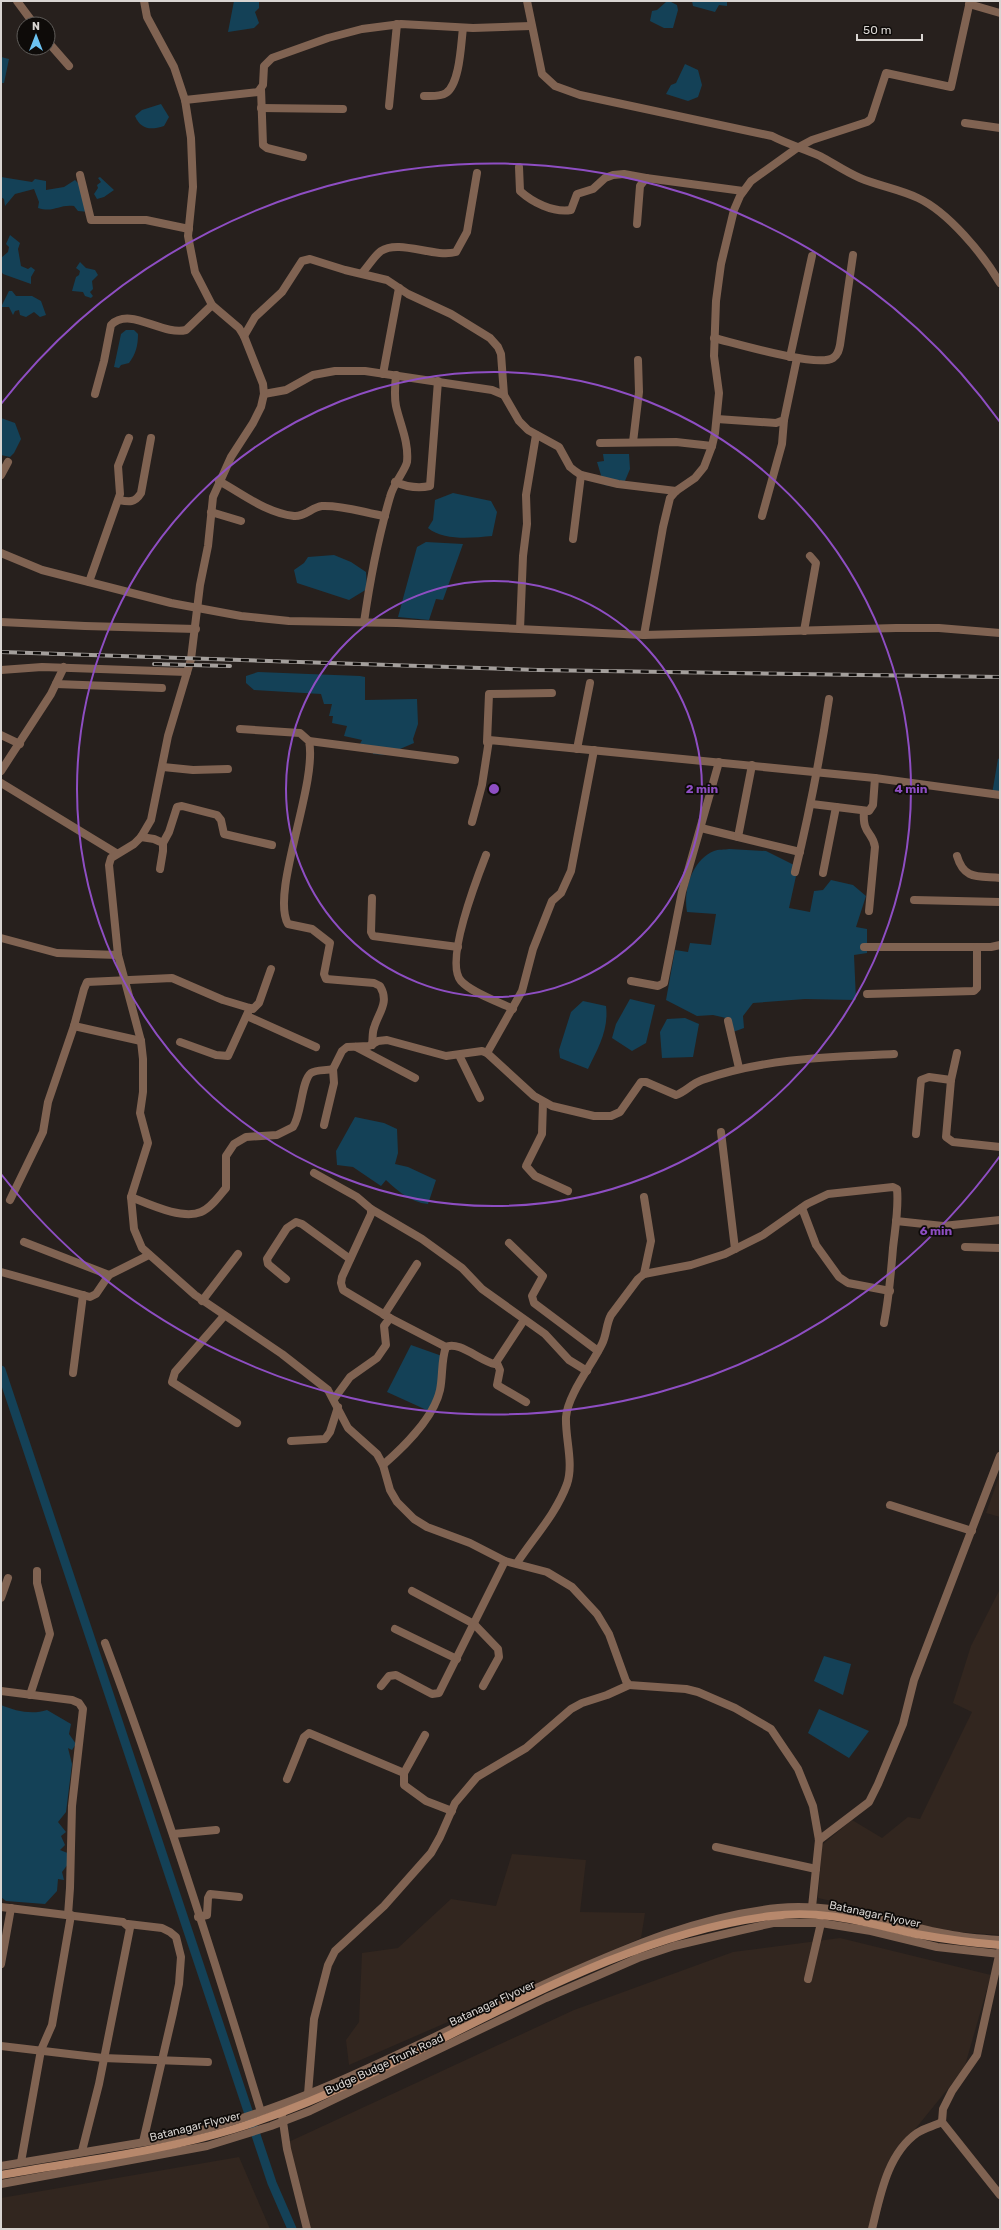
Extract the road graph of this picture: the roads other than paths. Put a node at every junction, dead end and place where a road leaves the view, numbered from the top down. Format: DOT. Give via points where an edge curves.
graph roads {
  1 [pos="17,1"];
  2 [pos="144,1"];
  3 [pos="527,1"];
  4 [pos="970,2"];
  5 [pos="1000,13"];
  6 [pos="28,16"];
  7 [pos="397,24"];
  8 [pos="531,26"];
  9 [pos="463,28"];
  10 [pos="56,51"];
  11 [pos="69,66"];
  12 [pos="261,89"];
  13 [pos="424,96"];
  14 [pos="185,100"];
  15 [pos="389,106"];
  16 [pos="261,108"];
  17 [pos="342,109"];
  18 [pos="965,123"];
  19 [pos="1000,128"];
  20 [pos="797,148"];
  21 [pos="303,157"];
  22 [pos="519,167"];
  23 [pos="477,173"];
  24 [pos="80,175"];
  25 [pos="646,178"];
  26 [pos="743,191"];
  27 [pos="637,224"];
  28 [pos="189,229"];
  29 [pos="853,255"];
  30 [pos="812,256"];
  31 [pos="362,273"];
  32 [pos="1000,283"];
  33 [pos="399,288"];
  34 [pos="212,305"];
  35 [pos="244,336"];
  36 [pos="714,338"];
  37 [pos="793,358"];
  38 [pos="638,360"];
  39 [pos="383,374"];
  40 [pos="396,375"];
  41 [pos="438,381"];
  42 [pos="95,394"];
  43 [pos="264,394"];
  44 [pos="504,395"];
  45 [pos="717,419"];
  46 [pos="784,420"];
  47 [pos="536,435"];
  48 [pos="129,438"];
  49 [pos="151,438"];
  50 [pos="633,442"];
  51 [pos="600,443"];
  52 [pos="712,446"];
  53 [pos="8,462"];
  54 [pos="1,475"];
  55 [pos="581,475"];
  56 [pos="220,481"];
  57 [pos="395,482"];
  58 [pos="676,491"];
  59 [pos="118,500"];
  60 [pos="211,512"];
  61 [pos="385,516"];
  62 [pos="762,516"];
  63 [pos="241,521"];
  64 [pos="573,539"];
  65 [pos="1,553"];
  66 [pos="810,556"];
  67 [pos="89,582"];
  68 [pos="198,607"];
  69 [pos="1,622"];
  70 [pos="364,622"];
  71 [pos="196,629"];
  72 [pos="520,629"];
  73 [pos="804,631"];
  74 [pos="1000,633"];
  75 [pos="644,635"];
  76 [pos="64,667"];
  77 [pos="1,670"];
  78 [pos="187,672"];
  79 [pos="590,683"];
  80 [pos="56,684"];
  81 [pos="162,688"];
  82 [pos="552,694"];
  83 [pos="829,699"];
  84 [pos="240,729"];
  85 [pos="1,735"];
  86 [pos="309,741"];
  87 [pos="487,742"];
  88 [pos="20,744"];
  89 [pos="577,749"];
  90 [pos="594,750"];
  91 [pos="455,760"];
  92 [pos="719,762"];
  93 [pos="752,766"];
  94 [pos="163,767"];
  95 [pos="228,769"];
  96 [pos="1,771"];
  97 [pos="818,773"];
  98 [pos="875,778"];
  99 [pos="1,783"];
  100 [pos="1000,795"];
  101 [pos="812,804"];
  102 [pos="836,807"];
  103 [pos="864,811"];
  104 [pos="472,822"];
  105 [pos="701,828"];
  106 [pos="142,837"];
  107 [pos="738,837"];
  108 [pos="162,843"];
  109 [pos="272,845"];
  110 [pos="800,852"];
  111 [pos="116,853"];
  112 [pos="486,855"];
  113 [pos="957,856"];
  114 [pos="160,868"];
  115 [pos="795,872"];
  116 [pos="823,873"];
  117 [pos="1000,878"];
  118 [pos="372,898"];
  119 [pos="914,900"];
  120 [pos="1000,902"];
  121 [pos="868,911"];
  122 [pos="1,938"];
  123 [pos="1000,945"];
  124 [pos="458,947"];
  125 [pos="864,947"];
  126 [pos="977,947"];
  127 [pos="118,955"];
  128 [pos="271,969"];
  129 [pos="125,980"];
  130 [pos="631,981"];
  131 [pos="867,994"];
  132 [pos="513,1009"];
  133 [pos="248,1012"];
  134 [pos="728,1021"];
  135 [pos="74,1026"];
  136 [pos="141,1041"];
  137 [pos="180,1042"];
  138 [pos="372,1044"];
  139 [pos="353,1045"];
  140 [pos="316,1047"];
  141 [pos="487,1053"];
  142 [pos="894,1054"];
  143 [pos="957,1054"];
  144 [pos="459,1055"];
  145 [pos="739,1068"];
  146 [pos="333,1069"];
  147 [pos="415,1078"];
  148 [pos="952,1080"];
  149 [pos="480,1098"];
  150 [pos="543,1102"];
  151 [pos="324,1125"];
  152 [pos="721,1132"];
  153 [pos="916,1134"];
  154 [pos="1000,1147"];
  155 [pos="314,1173"];
  156 [pos="568,1191"];
  157 [pos="131,1197"];
  158 [pos="644,1197"];
  159 [pos="10,1200"];
  160 [pos="802,1208"];
  161 [pos="371,1209"];
  162 [pos="1000,1220"];
  163 [pos="896,1221"];
  164 [pos="24,1242"];
  165 [pos="509,1243"];
  166 [pos="965,1247"];
  167 [pos="1000,1248"];
  168 [pos="735,1249"];
  169 [pos="238,1254"];
  170 [pos="149,1255"];
  171 [pos="350,1259"];
  172 [pos="417,1264"];
  173 [pos="1,1272"];
  174 [pos="644,1274"];
  175 [pos="109,1275"];
  176 [pos="286,1279"];
  177 [pos="890,1291"];
  178 [pos="83,1295"];
  179 [pos="202,1301"];
  180 [pos="224,1316"];
  181 [pos="387,1316"];
  182 [pos="524,1320"];
  183 [pos="884,1323"];
  184 [pos="446,1347"];
  185 [pos="598,1351"];
  186 [pos="497,1363"];
  187 [pos="587,1371"];
  188 [pos="73,1373"];
  189 [pos="526,1402"];
  190 [pos="336,1403"];
  191 [pos="237,1423"];
  192 [pos="290,1441"];
  193 [pos="1000,1456"];
  194 [pos="383,1465"];
  195 [pos="890,1505"];
  196 [pos="972,1531"];
  197 [pos="505,1561"];
  198 [pos="517,1564"];
  199 [pos="36,1571"];
  200 [pos="8,1578"];
  201 [pos="412,1591"];
  202 [pos="1,1598"];
  203 [pos="474,1624"];
  204 [pos="395,1629"];
  205 [pos="105,1643"];
  206 [pos="457,1659"];
  207 [pos="629,1685"];
  208 [pos="381,1686"];
  209 [pos="483,1686"];
  210 [pos="1,1691"];
  211 [pos="30,1695"];
  212 [pos="425,1736"];
  213 [pos="404,1773"];
  214 [pos="287,1779"];
  215 [pos="452,1811"];
  216 [pos="216,1830"];
  217 [pos="173,1834"];
  218 [pos="819,1840"];
  219 [pos="716,1847"];
  220 [pos="816,1869"];
  221 [pos="239,1898"];
  222 [pos="1,1907"];
  223 [pos="812,1907"];
  224 [pos="11,1908"];
  225 [pos="69,1915"];
  226 [pos="198,1916"];
  227 [pos="821,1923"];
  228 [pos="128,1924"];
  229 [pos="1000,1940"];
  230 [pos="1000,1945"];
  231 [pos="1000,1953"];
  232 [pos="1,1964"];
  233 [pos="808,1979"];
  234 [pos="1,2046"];
  235 [pos="41,2050"];
  236 [pos="103,2058"];
  237 [pos="162,2060"];
  238 [pos="208,2062"];
  239 [pos="308,2094"];
  240 [pos="280,2104"];
  241 [pos="260,2112"];
  242 [pos="283,2122"];
  243 [pos="942,2122"];
  244 [pos="143,2142"];
  245 [pos="82,2151"];
  246 [pos="21,2162"];
  247 [pos="1,2166"];
  248 [pos="1,2175"];
  249 [pos="1,2184"];
  250 [pos="1000,2195"];
  251 [pos="307,2229"];
  252 [pos="872,2229"];
  1 -- 6 [label="street"];
  2 -- 14 [label="street" via="147,17 174,67"];
  3 -- 8 [label="street"];
  4 -- 5 [label="street"];
  4 -- 20 [label="street" via="951,87 886,73 871,119"];
  7 -- 9 [label="street" via="433,24"];
  7 -- 12 [label="street" via="362,29 328,38 272,58 264,66"];
  7 -- 15 [label="street"];
  8 -- 9 [label="street"];
  8 -- 20 [label="street" via="542,74 555,86 580,96 772,136"];
  9 -- 13 [label="street" via="459,63 452,86 447,93"];
  10 -- 11 [label="street"];
  12 -- 14 [label="street" via="258,92"];
  12 -- 16 [label="street"];
  14 -- 28 [label="street" via="193,187"];
  16 -- 17 [label="street"];
  16 -- 21 [label="street" via="263,145"];
  18 -- 19 [label="street"];
  20 -- 26 [label="street" via="751,181"];
  20 -- 32 [label="street" via="818,155 859,178 918,198 932,207 970,243"];
  22 -- 25 [label="street" via="520,190 534,201 560,210 570,210 577,194 593,189 605,178 613,175"];
  23 -- 31 [label="street" via="467,232 456,252 441,254 391,248 381,251"];
  24 -- 28 [label="street" via="91,220 146,220"];
  25 -- 26 [label="street"];
  25 -- 27 [label="street" via="640,186"];
  26 -- 36 [label="street" via="734,210 720,264"];
  28 -- 34 [label="street" via="194,267 201,287"];
  29 -- 37 [label="street" via="838,354 827,360"];
  30 -- 37 [label="street"];
  31 -- 33 [label="street" via="387,280"];
  31 -- 35 [label="street" via="303,259 282,292 255,316"];
  33 -- 39 [label="street"];
  33 -- 44 [label="street" via="451,314 490,338 501,354"];
  34 -- 35 [label="street" via="239,328"];
  34 -- 42 [label="street" via="182,331 130,318 118,318 111,325"];
  35 -- 43 [label="street" via="263,384"];
  36 -- 37 [label="street"];
  36 -- 45 [label="street" via="719,393"];
  37 -- 46 [label="street"];
  38 -- 50 [label="street" via="639,392"];
  39 -- 40 [label="street"];
  39 -- 43 [label="street" via="324,372 313,374 286,390"];
  40 -- 41 [label="street"];
  40 -- 57 [label="street" via="396,404 403,425 407,459 404,470"];
  41 -- 44 [label="street"];
  41 -- 57 [label="street" via="430,486 420,488"];
  43 -- 56 [label="street" via="253,423 231,457"];
  44 -- 47 [label="street" via="513,414"];
  45 -- 46 [label="street" via="776,423"];
  45 -- 52 [label="street"];
  46 -- 62 [label="street" via="782,444"];
  47 -- 55 [label="street" via="559,447 570,467"];
  47 -- 72 [label="street" via="526,495 527,524"];
  48 -- 59 [label="street" via="118,466 121,488"];
  49 -- 59 [label="street" via="141,493 133,501"];
  50 -- 51 [label="street"];
  50 -- 52 [label="street" via="676,442"];
  52 -- 58 [label="street" via="696,478"];
  53 -- 54 [label="street"];
  55 -- 58 [label="street" via="618,484"];
  55 -- 64 [label="street"];
  56 -- 60 [label="street" via="213,497"];
  56 -- 61 [label="street" via="264,506 287,514 302,515 316,507 330,506"];
  57 -- 61 [label="street"];
  58 -- 75 [label="street" via="670,498 663,527"];
  59 -- 67 [label="street"];
  60 -- 63 [label="street"];
  60 -- 68 [label="street"];
  61 -- 70 [label="street" via="370,580"];
  65 -- 67 [label="street" via="42,570"];
  66 -- 73 [label="street" via="816,563"];
  67 -- 68 [label="street" via="171,603"];
  68 -- 70 [label="street" via="241,616 282,620"];
  68 -- 71 [label="street"];
  69 -- 71 [label="street"];
  70 -- 72 [label="street"];
  71 -- 78 [label="street"];
  72 -- 75 [label="street"];
  73 -- 74 [label="street" via="939,628"];
  73 -- 75 [label="street"];
  76 -- 77 [label="street" via="42,666"];
  76 -- 78 [label="street"];
  76 -- 80 [label="street"];
  78 -- 94 [label="street" via="168,736"];
  79 -- 89 [label="street"];
  80 -- 81 [label="street"];
  80 -- 88 [label="street"];
  82 -- 87 [label="street" via="488,694"];
  83 -- 97 [label="street"];
  84 -- 86 [label="street" via="300,733"];
  85 -- 88 [label="street"];
  86 -- 91 [label="street"];
  86 -- 138 [label="street" via="310,762 292,851 284,912 288,924 312,929 330,943 324,968 326,979 374,983 380,986 383,1002 373,1030"];
  87 -- 89 [label="street" via="492,740"];
  87 -- 104 [label="street" via="482,785"];
  88 -- 96 [label="street"];
  89 -- 90 [label="street"];
  90 -- 92 [label="street"];
  90 -- 132 [label="street" via="571,871 561,894 552,901 534,944 522,991"];
  92 -- 93 [label="street"];
  92 -- 105 [label="street"];
  93 -- 97 [label="street"];
  93 -- 107 [label="street"];
  94 -- 95 [label="street" via="193,770"];
  94 -- 106 [label="street" via="151,820"];
  97 -- 98 [label="street"];
  97 -- 101 [label="street"];
  98 -- 100 [label="street"];
  98 -- 103 [label="street" via="872,808"];
  99 -- 111 [label="street"];
  101 -- 102 [label="street"];
  101 -- 110 [label="street"];
  102 -- 103 [label="street"];
  102 -- 116 [label="street"];
  103 -- 121 [label="street" via="864,826 875,847"];
  105 -- 107 [label="street"];
  105 -- 130 [label="street" via="682,892 664,983 660,986"];
  106 -- 108 [label="street"];
  106 -- 111 [label="street"];
  107 -- 110 [label="street"];
  108 -- 109 [label="street" via="169,832 177,807 182,806 217,815 221,820 224,834"];
  108 -- 114 [label="street"];
  110 -- 115 [label="street"];
  111 -- 127 [label="street" via="111,858 109,866"];
  112 -- 124 [label="street" via="462,925"];
  113 -- 117 [label="street" via="960,867 968,873"];
  118 -- 124 [label="street" via="373,936"];
  119 -- 120 [label="street"];
  122 -- 127 [label="street" via="57,953"];
  123 -- 126 [label="street"];
  124 -- 132 [label="street" via="456,966 461,981"];
  125 -- 126 [label="street"];
  126 -- 131 [label="street" via="977,988 974,991"];
  127 -- 129 [label="street"];
  128 -- 133 [label="street" via="257,1007"];
  129 -- 133 [label="street" via="179,980"];
  129 -- 135 [label="street" via="88,982"];
  129 -- 136 [label="street"];
  132 -- 141 [label="street"];
  133 -- 137 [label="street" via="228,1056 216,1055"];
  133 -- 140 [label="street"];
  134 -- 145 [label="street"];
  135 -- 136 [label="street"];
  135 -- 159 [label="street" via="48,1102 43,1132"];
  136 -- 157 [label="street" via="144,1059 140,1113 148,1143"];
  138 -- 139 [label="street"];
  138 -- 144 [label="street" via="387,1040 438,1054"];
  139 -- 146 [label="street" via="342,1051"];
  139 -- 147 [label="street"];
  141 -- 144 [label="street"];
  141 -- 150 [label="street"];
  142 -- 145 [label="street" via="805,1058"];
  143 -- 148 [label="street"];
  144 -- 149 [label="street"];
  145 -- 150 [label="street" via="691,1084 676,1095 646,1082 640,1082 620,1112 611,1116 594,1116"];
  146 -- 151 [label="street" via="334,1083"];
  146 -- 157 [label="street" via="316,1071 308,1077 300,1112 293,1127 277,1135 246,1137 234,1144 226,1156 226,1188 202,1212 172,1212"];
  148 -- 153 [label="street" via="929,1077 922,1080"];
  148 -- 154 [label="street" via="946,1131 948,1139 953,1142"];
  150 -- 156 [label="street" via="542,1134 526,1166 535,1176"];
  152 -- 168 [label="street"];
  155 -- 161 [label="street"];
  157 -- 170 [label="street" via="138,1241"];
  158 -- 174 [label="street" via="651,1242"];
  160 -- 163 [label="street" via="828,1194 893,1187 897,1189"];
  160 -- 168 [label="street" via="763,1235"];
  160 -- 177 [label="street" via="816,1245 839,1276 848,1283"];
  161 -- 171 [label="street"];
  161 -- 182 [label="street" via="439,1251 462,1268 482,1289"];
  162 -- 163 [label="street" via="943,1226"];
  163 -- 177 [label="street"];
  164 -- 175 [label="street"];
  165 -- 185 [label="street" via="543,1276 532,1296 534,1303"];
  166 -- 167 [label="street"];
  168 -- 174 [label="street" via="691,1265"];
  169 -- 179 [label="street"];
  170 -- 175 [label="street"];
  170 -- 179 [label="street"];
  171 -- 176 [label="street" via="298,1222 290,1224 267,1257 268,1264"];
  171 -- 181 [label="street" via="340,1281 343,1290"];
  172 -- 181 [label="street"];
  173 -- 178 [label="street"];
  174 -- 185 [label="street" via="607,1321 603,1342"];
  175 -- 178 [label="street" via="94,1296"];
  177 -- 183 [label="street"];
  178 -- 188 [label="street"];
  179 -- 180 [label="street"];
  180 -- 190 [label="street" via="282,1354 322,1385"];
  180 -- 191 [label="street" via="175,1372 172,1382"];
  181 -- 184 [label="street"];
  181 -- 190 [label="street" via="384,1326 386,1345 377,1358 350,1376"];
  182 -- 186 [label="street"];
  182 -- 187 [label="street" via="552,1341 569,1360"];
  184 -- 186 [label="street" via="451,1345 492,1364"];
  184 -- 194 [label="street" via="441,1385 434,1403 404,1447"];
  185 -- 187 [label="street"];
  186 -- 189 [label="street" via="500,1370 497,1385"];
  187 -- 198 [label="street" via="572,1397 566,1417 569,1466 567,1482 548,1522 530,1542"];
  190 -- 192 [label="street" via="330,1432 325,1438"];
  190 -- 194 [label="street" via="348,1428 377,1454"];
  193 -- 196 [label="street"];
  194 -- 197 [label="street" via="390,1490 397,1502 414,1520 470,1543"];
  195 -- 196 [label="street"];
  196 -- 218 [label="street" via="914,1680 903,1724 878,1784 869,1802"];
  197 -- 198 [label="street"];
  197 -- 203 [label="street"];
  198 -- 207 [label="street" via="557,1577 581,1596 609,1634"];
  199 -- 211 [label="street" via="50,1634"];
  200 -- 202 [label="street"];
  201 -- 203 [label="street"];
  203 -- 206 [label="street"];
  203 -- 209 [label="street" via="500,1653"];
  204 -- 206 [label="street"];
  205 -- 217 [label="street"];
  206 -- 208 [label="street" via="439,1694 432,1694 396,1675 389,1676"];
  207 -- 215 [label="street" via="571,1709 526,1748 477,1777 460,1795"];
  207 -- 218 [label="street" via="698,1692 735,1708 772,1729 804,1782 813,1806"];
  210 -- 211 [label="street"];
  211 -- 225 [label="street" via="72,1700 79,1703 83,1709 72,1806"];
  212 -- 213 [label="street"];
  213 -- 214 [label="street" via="309,1733 304,1737"];
  213 -- 215 [label="street" via="403,1782 406,1788 426,1801"];
  215 -- 239 [label="street" via="431,1853 384,1906 335,1951 328,1965 314,2019"];
  216 -- 217 [label="street"];
  217 -- 226 [label="street"];
  218 -- 220 [label="street"];
  219 -- 220 [label="street"];
  220 -- 223 [label="street"];
  221 -- 226 [label="street" via="210,1894 207,1914"];
  222 -- 224 [label="street"];
  223 -- 229 [label="street, Budge Budge Trunk Road" via="858,1913 951,1935"];
  223 -- 239 [label="street, Budge Budge Trunk Road" via="756,1911 688,1927 636,1943"];
  224 -- 225 [label="street"];
  224 -- 232 [label="street"];
  225 -- 228 [label="street"];
  225 -- 235 [label="street" via="52,2025"];
  226 -- 241 [label="street" via="228,2002"];
  227 -- 231 [label="street, Budge Budge Trunk Road" via="871,1931 937,1947"];
  227 -- 233 [label="street"];
  227 -- 242 [label="street, Budge Budge Trunk Road" via="773,1924 674,1946 638,1958 546,1998 310,2112"];
  228 -- 236 [label="street" via="129,1939"];
  228 -- 237 [label="street" via="162,1928 170,1932 179,1946 179,1984"];
  230 -- 248 [label="main road, Batanagar Flyover, bridge" via="944,1939 831,1914 807,1913 748,1920 686,1934 624,1955 340,2088 234,2129 170,2144"];
  231 -- 243 [label="street" via="977,2055 952,2091 943,2109"];
  234 -- 235 [label="street"];
  235 -- 236 [label="street"];
  235 -- 246 [label="street"];
  236 -- 237 [label="street"];
  236 -- 245 [label="street"];
  237 -- 238 [label="street"];
  237 -- 244 [label="street"];
  239 -- 240 [label="street, Budge Budge Trunk Road"];
  240 -- 241 [label="street, Budge Budge Trunk Road"];
  240 -- 242 [label="street"];
  241 -- 244 [label="street, Budge Budge Trunk Road" via="195,2132"];
  242 -- 249 [label="street, Budge Budge Trunk Road" via="207,2146"];
  242 -- 251 [label="street" via="287,2149"];
  243 -- 250 [label="street"];
  243 -- 252 [label="street" via="917,2133 903,2148 885,2179"];
  244 -- 245 [label="street, Budge Budge Trunk Road"];
  245 -- 246 [label="street, Budge Budge Trunk Road"];
  246 -- 247 [label="street, Budge Budge Trunk Road"];
}
